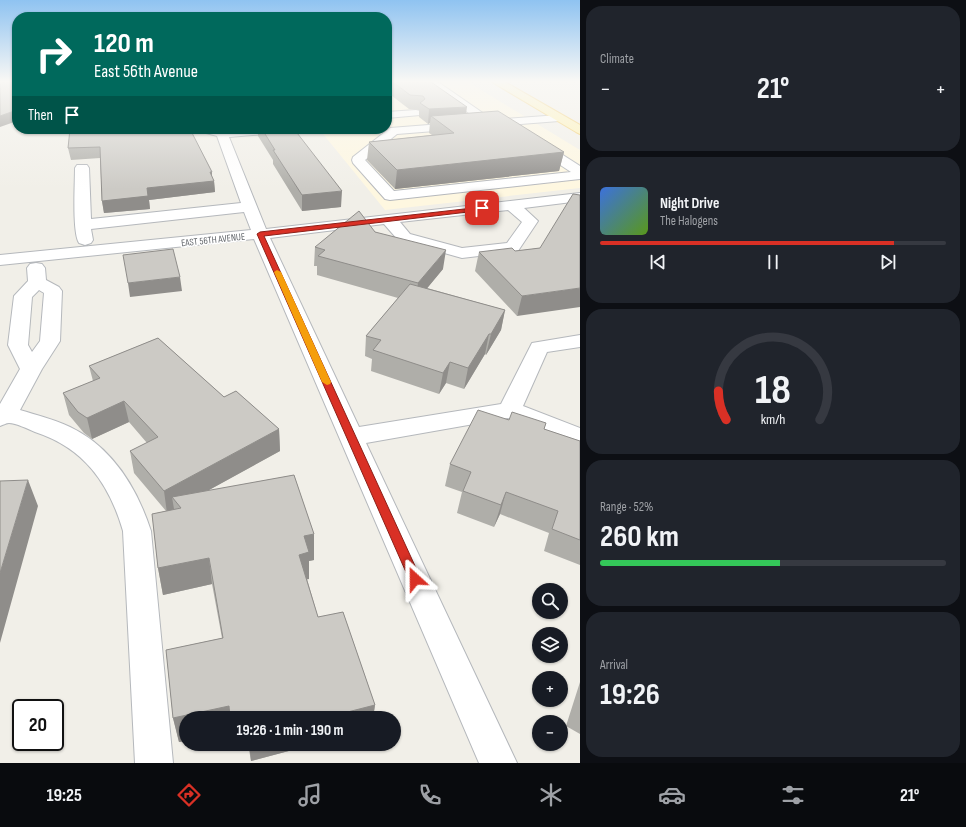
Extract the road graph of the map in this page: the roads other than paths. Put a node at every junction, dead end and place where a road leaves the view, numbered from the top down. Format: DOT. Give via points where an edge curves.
graph roads {
  1 [pos="412,118"];
  2 [pos="486,118"];
  3 [pos="524,118"];
  4 [pos="559,118"];
  5 [pos="537,120"];
  6 [pos="498,123"];
  7 [pos="392,126"];
  8 [pos="392,127"];
  9 [pos="580,130"];
  10 [pos="222,134"];
  11 [pos="382,134"];
  12 [pos="82,168"];
  13 [pos="390,196"];
  14 [pos="580,197"];
  15 [pos="512,205"];
  16 [pos="250,207"];
  17 [pos="409,217"];
  18 [pos="388,219"];
  19 [pos="83,225"];
  20 [pos="260,234"];
  21 [pos="87,251"];
  22 [pos="36,257"];
  23 [pos="0,260"];
  24 [pos="37,282"];
  25 [pos="580,341"];
  26 [pos="31,369"];
  27 [pos="510,410"];
  28 [pos="3,416"];
  29 [pos="351,437"];
  30 [pos="580,437"];
  31 [pos="154,763"];
  32 [pos="498,763"];
  1 -- 7 [label="street"];
  2 -- 6 [label="street"];
  3 -- 5 [label="street"];
  4 -- 5 [label="street"];
  4 -- 9 [label="main road"];
  5 -- 6 [label="street"];
  6 -- 8 [label="street"];
  6 -- 13 [label="street" via="578,171 576,176"];
  10 -- 16 [label="street"];
  11 -- 13 [label="street" via="358,160"];
  12 -- 19 [label="street"];
  13 -- 17 [label="street"];
  14 -- 15 [label="street, EAST 56TH AVENUE"];
  15 -- 17 [label="street, EAST 56TH AVENUE"];
  15 -- 18 [label="street" via="530,221 512,247 462,253 404,237"];
  16 -- 19 [label="street"];
  16 -- 20 [label="street"];
  17 -- 18 [label="street, EAST 56TH AVENUE"];
  18 -- 20 [label="street, EAST 56TH AVENUE"];
  19 -- 21 [label="street"];
  20 -- 21 [label="street, EAST 56TH AVENUE"];
  20 -- 29 [label="street"];
  21 -- 22 [label="street, EAST 56TH AVENUE"];
  22 -- 23 [label="street, EAST 56TH AVENUE"];
  22 -- 24 [label="street"];
  24 -- 26 [label="street" via="23,296 18,345"];
  24 -- 26 [label="street" via="53,291 50,341"];
  25 -- 27 [label="street" via="539,347"];
  26 -- 28 [label="street"];
  27 -- 29 [label="street"];
  27 -- 30 [label="street"];
  28 -- 31 [label="street" via="61,433 77,442 102,464 120,488 132,514 137,531"];
  29 -- 32 [label="street"];
}
